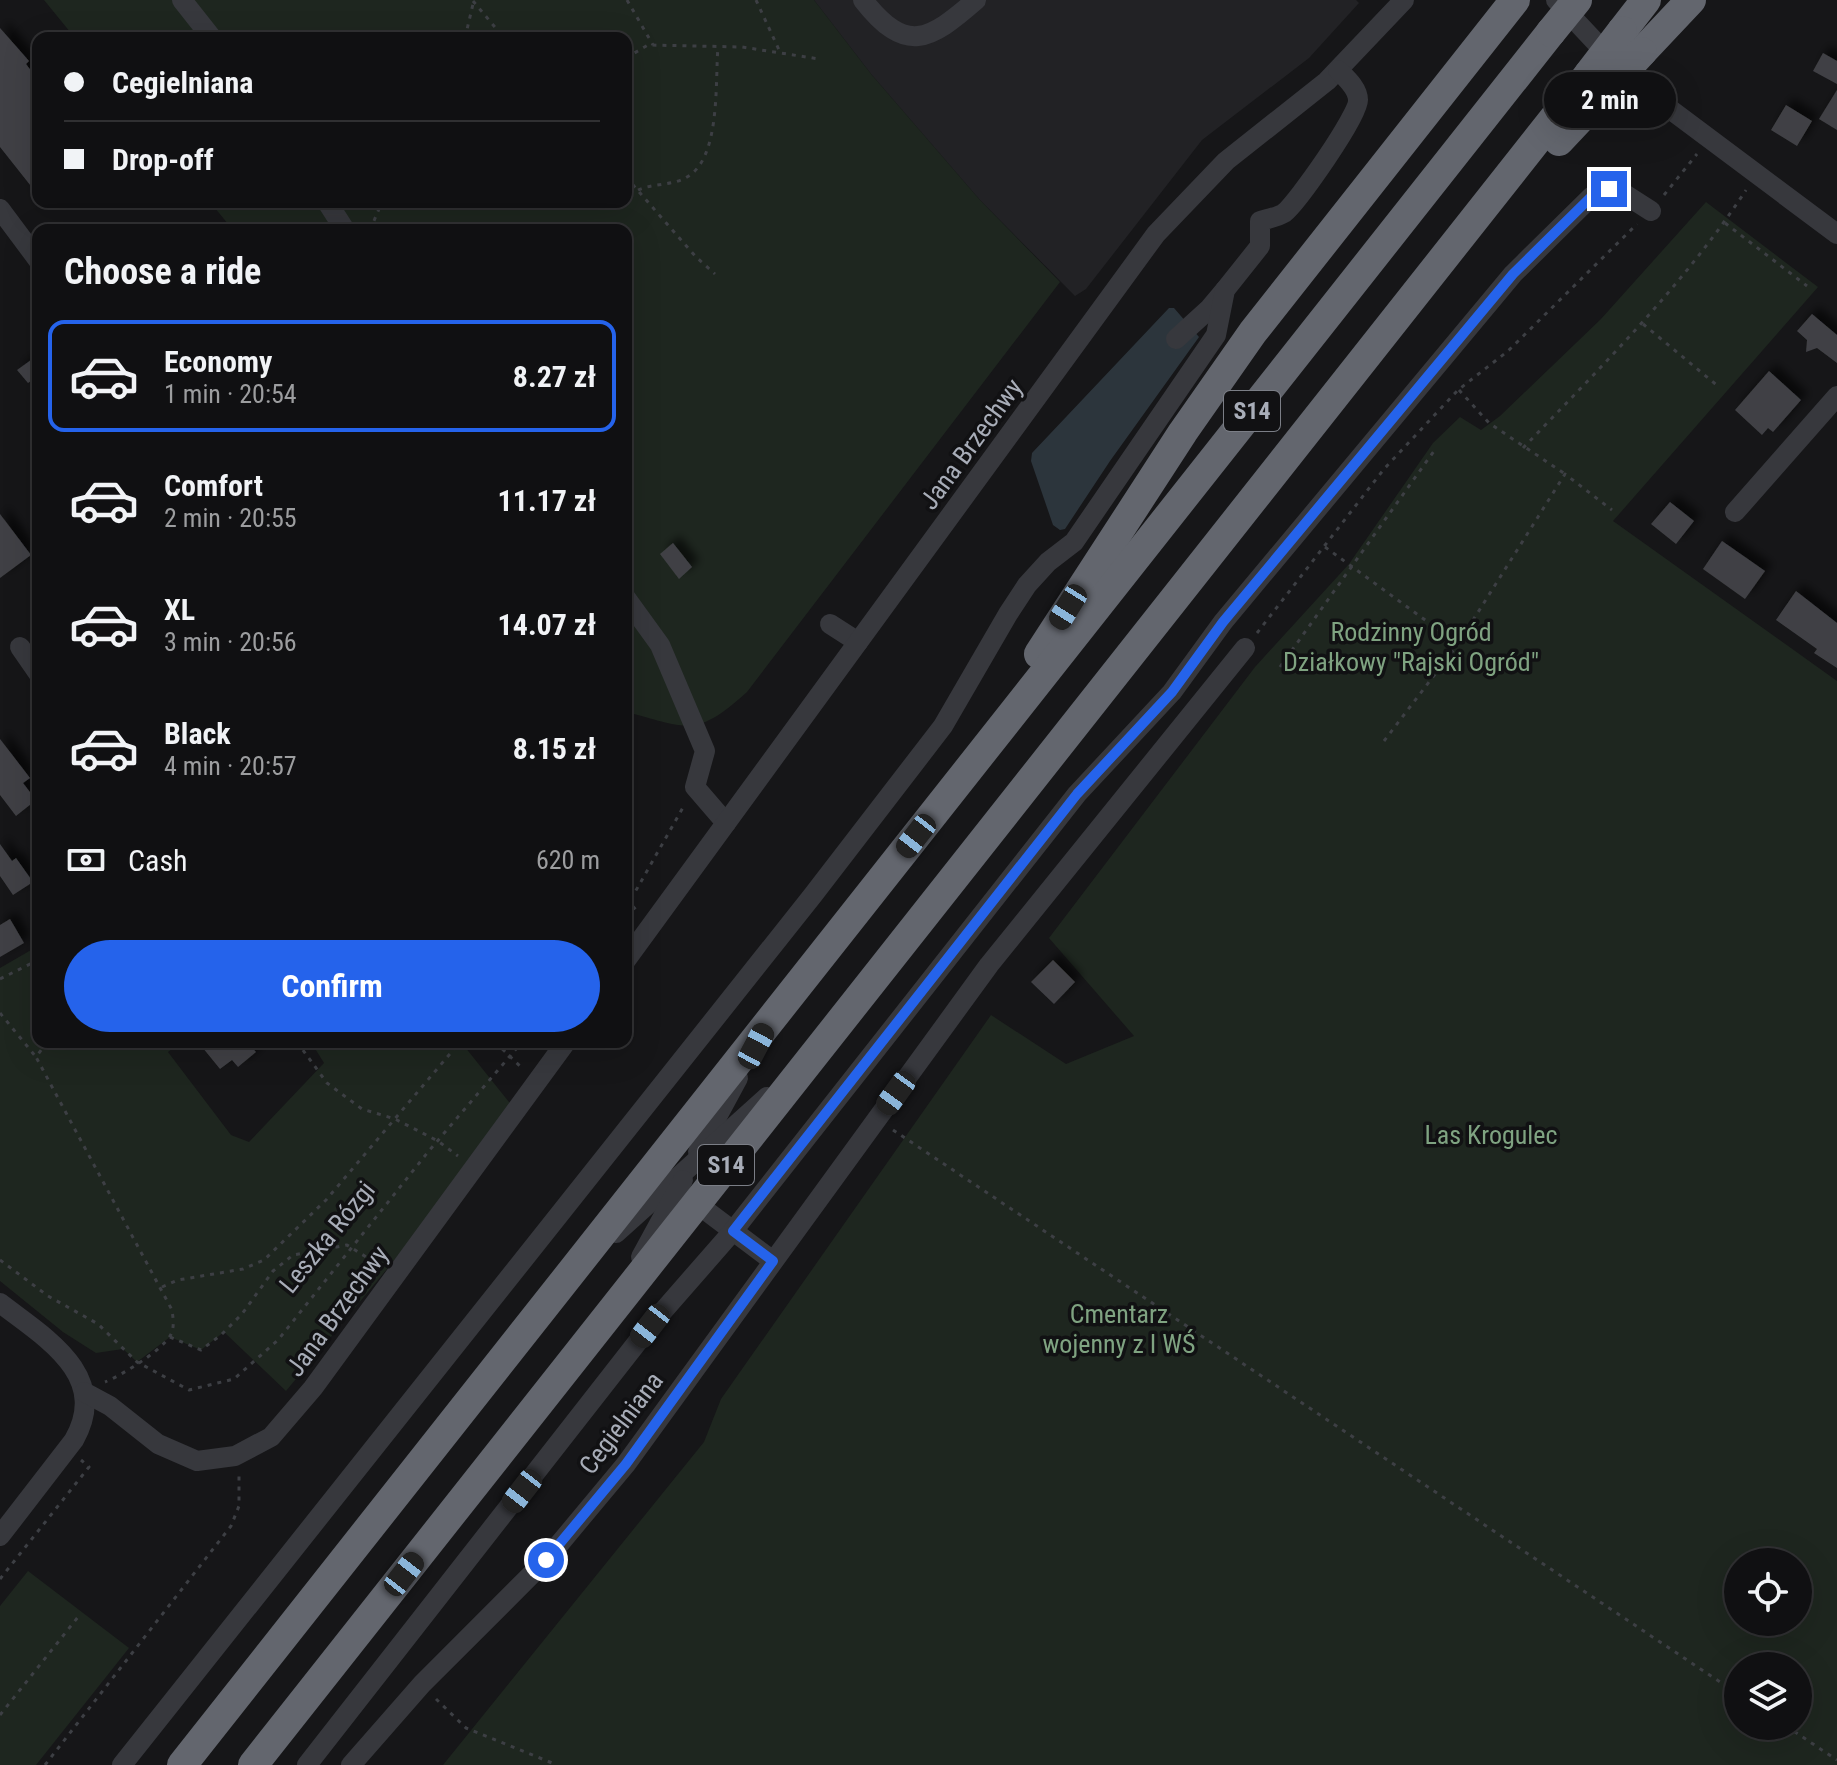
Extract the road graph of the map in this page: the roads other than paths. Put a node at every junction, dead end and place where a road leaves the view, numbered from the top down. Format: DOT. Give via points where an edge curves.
graph roads {
  1 [pos="182,0"];
  2 [pos="863,0"];
  3 [pos="976,0"];
  4 [pos="1404,0"];
  5 [pos="1515,0"];
  6 [pos="1556,0"];
  7 [pos="1577,0"];
  8 [pos="1646,0"];
  9 [pos="1691,0"];
  10 [pos="207,32"];
  11 [pos="1632,41"];
  12 [pos="1338,70"];
  13 [pos="0,209"];
  14 [pos="1651,211"];
  15 [pos="1837,234"];
  16 [pos="32,252"];
  17 [pos="1225,290"];
  18 [pos="1176,339"];
  19 [pos="1837,396"];
  20 [pos="1735,512"];
  21 [pos="632,606"];
  22 [pos="830,624"];
  23 [pos="858,642"];
  24 [pos="20,647"];
  25 [pos="1245,648"];
  26 [pos="32,664"];
  27 [pos="953,789"];
  28 [pos="726,823"];
  29 [pos="632,952"];
  30 [pos="769,1022"];
  31 [pos="562,1048"];
  32 [pos="813,1055"];
  33 [pos="690,1166"];
  34 [pos="696,1203"];
  35 [pos="733,1231"];
  36 [pos="773,1261"];
  37 [pos="568,1276"];
  38 [pos="0,1303"];
  39 [pos="611,1311"];
  40 [pos="84,1392"];
  41 [pos="0,1536"];
  42 [pos="122,1765"];
  43 [pos="182,1765"];
  44 [pos="253,1765"];
  45 [pos="307,1765"];
  46 [pos="351,1765"];
  1 -- 10 [label="street"];
  2 -- 3 [label="street" via="881,23 913,37 943,27"];
  4 -- 12 [label="street, Jana Brzechwy"];
  5 -- 27 [label="highway" via="1253,332"];
  6 -- 15 [label="street" via="1631,80"];
  7 -- 27 [label="highway, S14, bridge"];
  8 -- 11 [label="highway, S14"];
  9 -- 11 [label="highway"];
  11 -- 32 [label="highway, S14, bridge" via="1486,207"];
  12 -- 17 [label="street" via="1353,85 1359,99 1356,110 1284,213 1260,221 1260,246"];
  12 -- 23 [label="street, Jana Brzechwy" via="1226,161 1156,234"];
  13 -- 16 [label="street"];
  14 -- 35 [label="street" via="1609,189 1591,197 1513,274 1223,622 1172,692 1077,794"];
  17 -- 18 [label="street"];
  17 -- 42 [label="street" via="1216,335 1074,542 1027,585 943,726"];
  19 -- 20 [label="street"];
  21 -- 28 [label="street" via="660,645 705,751 695,787"];
  22 -- 23 [label="street"];
  23 -- 28 [label="street, Jana Brzechwy"];
  24 -- 26 [label="street"];
  25 -- 36 [label="street, Cegielniana" via="989,965"];
  27 -- 30 [label="highway, S14"];
  28 -- 29 [label="street, Jana Brzechwy"];
  30 -- 33 [label="street"];
  30 -- 37 [label="highway, S14"];
  31 -- 40 [label="street, Jana Brzechwy" via="313,1388 271,1437 235,1456 197,1461 158,1444"];
  32 -- 33 [label="street"];
  32 -- 34 [label="highway, S14"];
  33 -- 37 [label="street"];
  33 -- 39 [label="street"];
  34 -- 35 [label="street"];
  34 -- 39 [label="highway, S14"];
  35 -- 36 [label="street"];
  35 -- 45 [label="street" via="650,1326"];
  36 -- 46 [label="street, Cegielniana" via="626,1464 546,1560 422,1684"];
  37 -- 43 [label="highway, S14"];
  38 -- 40 [label="street" via="64,1354"];
  39 -- 44 [label="highway, S14"];
  40 -- 41 [label="street" via="81,1427"];
}
